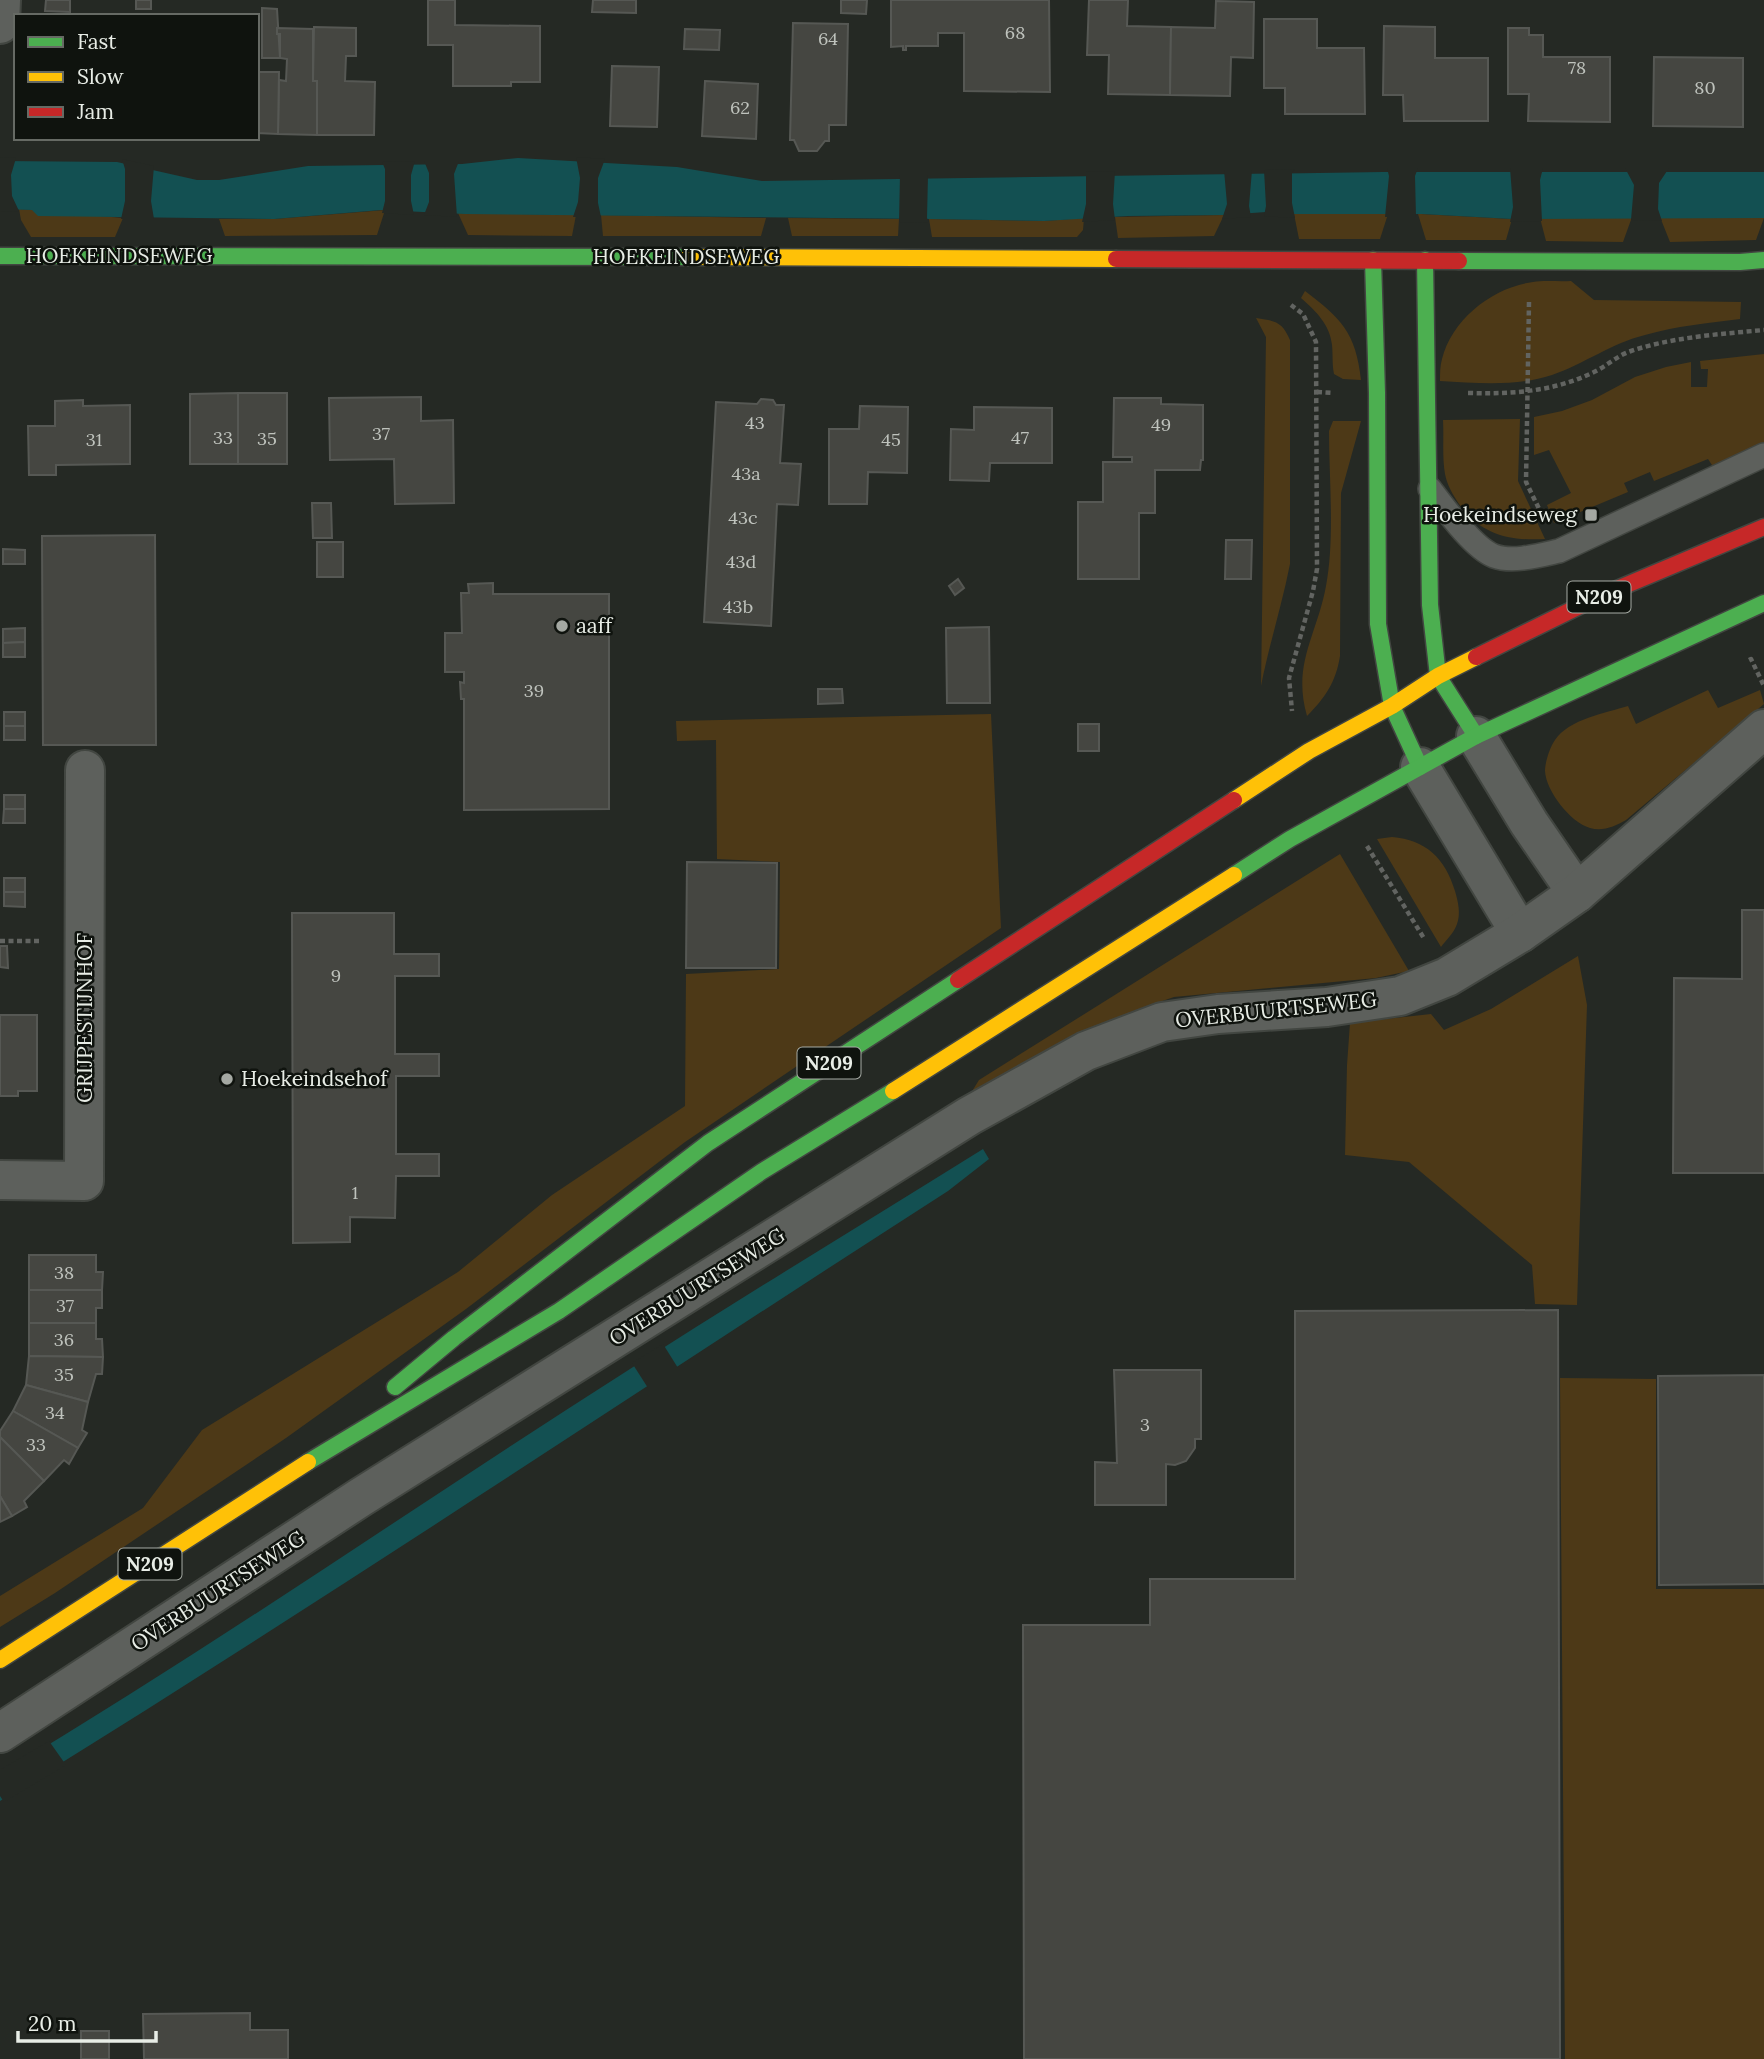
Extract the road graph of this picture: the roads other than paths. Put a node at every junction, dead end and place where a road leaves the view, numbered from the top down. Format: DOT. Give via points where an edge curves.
graph roads {
  1 [pos="1,0"];
  2 [pos="0,24"];
  3 [pos="0,256"];
  4 [pos="1373,260"];
  5 [pos="1425,260"];
  6 [pos="1764,260"];
  7 [pos="1764,455"];
  8 [pos="1427,486"];
  9 [pos="1764,527"];
  10 [pos="1764,603"];
  11 [pos="1438,676"];
  12 [pos="1392,706"];
  13 [pos="1764,729"];
  14 [pos="1476,736"];
  15 [pos="1420,767"];
  16 [pos="85,770"];
  17 [pos="1577,893"];
  18 [pos="1520,933"];
  19 [pos="0,1180"];
  20 [pos="299,1467"];
  21 [pos="0,1660"];
  22 [pos="0,1733"];
  1 -- 2 [label="street"];
  3 -- 4 [label="main road, HOEKEINDSEWEG"];
  4 -- 5 [label="main road, HOEKEINDSEWEG"];
  4 -- 12 [label="main road" via="1378,624"];
  5 -- 6 [label="main road, HOEKEINDSEWEG"];
  5 -- 8 [label="main road"];
  7 -- 8 [label="lane" via="1559,551 1529,558 1494,556 1466,535"];
  8 -- 11 [label="main road" via="1430,605"];
  9 -- 11 [label="main road, N209" via="1598,597"];
  10 -- 14 [label="main road, N209"];
  11 -- 12 [label="main road, N209"];
  11 -- 14 [label="main road"];
  12 -- 15 [label="main road"];
  12 -- 20 [label="main road, N209" via="1310,751 708,1143 454,1338"];
  13 -- 17 [label="street"];
  14 -- 15 [label="main road, N209"];
  14 -- 17 [label="street"];
  15 -- 18 [label="street"];
  15 -- 20 [label="main road, N209" via="1290,839 761,1172 559,1311"];
  16 -- 19 [label="street, GRIJPESTIJNHOF" via="84,1181"];
  17 -- 18 [label="street"];
  18 -- 22 [label="street, OVERBUURTSEWEG" via="1447,977 1400,996 1162,1022 1086,1051 969,1116 467,1431"];
  20 -- 21 [label="main road, N209"];
}
